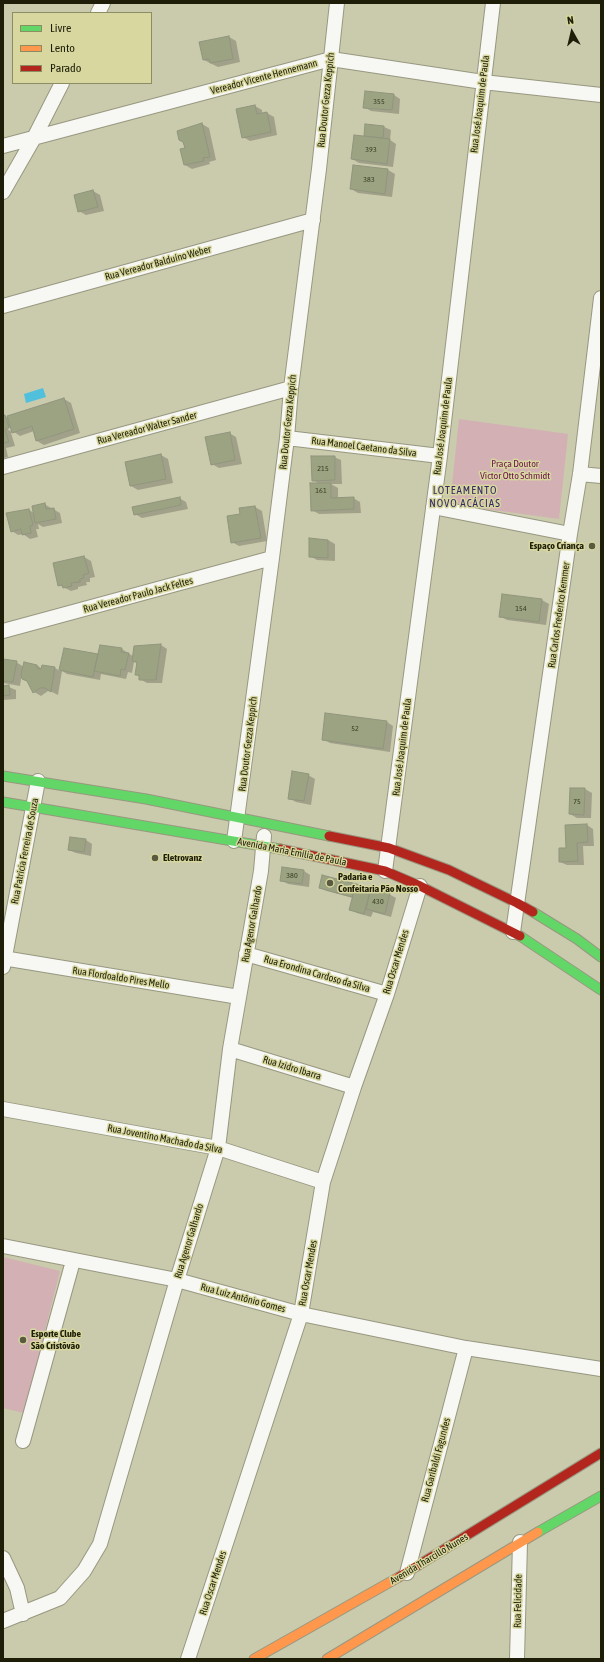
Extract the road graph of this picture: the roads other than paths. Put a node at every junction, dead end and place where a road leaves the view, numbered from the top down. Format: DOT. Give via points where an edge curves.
graph roads {
  1 [pos="103,3"];
  2 [pos="337,3"];
  3 [pos="493,3"];
  4 [pos="98,12"];
  5 [pos="331,59"];
  6 [pos="483,82"];
  7 [pos="61,84"];
  8 [pos="601,95"];
  9 [pos="34,138"];
  10 [pos="3,146"];
  11 [pos="3,192"];
  12 [pos="312,220"];
  13 [pos="601,298"];
  14 [pos="3,306"];
  15 [pos="291,388"];
  16 [pos="287,438"];
  17 [pos="440,456"];
  18 [pos="3,467"];
  19 [pos="580,474"];
  20 [pos="601,476"];
  21 [pos="433,507"];
  22 [pos="570,534"];
  23 [pos="272,558"];
  24 [pos="3,631"];
  25 [pos="3,776"];
  26 [pos="38,782"];
  27 [pos="3,802"];
  28 [pos="33,808"];
  29 [pos="238,817"];
  30 [pos="265,824"];
  31 [pos="234,841"];
  32 [pos="263,845"];
  33 [pos="389,848"];
  34 [pos="385,872"];
  35 [pos="420,886"];
  36 [pos="517,903"];
  37 [pos="513,932"];
  38 [pos="246,954"];
  39 [pos="601,957"];
  40 [pos="4,961"];
  41 [pos="601,990"];
  42 [pos="387,994"];
  43 [pos="238,997"];
  44 [pos="230,1049"];
  45 [pos="354,1087"];
  46 [pos="3,1109"];
  47 [pos="218,1148"];
  48 [pos="324,1182"];
  49 [pos="3,1246"];
  50 [pos="73,1261"];
  51 [pos="177,1280"];
  52 [pos="301,1314"];
  53 [pos="466,1348"];
  54 [pos="601,1370"];
  55 [pos="23,1441"];
  56 [pos="601,1453"];
  57 [pos="601,1496"];
  58 [pos="520,1542"];
  59 [pos="3,1558"];
  60 [pos="407,1573"];
  61 [pos="23,1614"];
  62 [pos="3,1621"];
  63 [pos="188,1659"];
  64 [pos="254,1659"];
  65 [pos="327,1659"];
  66 [pos="517,1659"];
  1 -- 4 [label="street"];
  2 -- 5 [label="street, Rua Doutor Gezza Keppich"];
  3 -- 6 [label="street, Rua José Joaquim de Paula"];
  5 -- 6 [label="street, Vereador Vicente Hennemann"];
  5 -- 9 [label="street, Vereador Vicente Hennemann"];
  5 -- 12 [label="street, Rua Doutor Gezza Keppich"];
  6 -- 8 [label="street, Vereador Vicente Hennemann"];
  6 -- 17 [label="street, Rua José Joaquim de Paula"];
  7 -- 9 [label="street"];
  9 -- 10 [label="street, Vereador Vicente Hennemann"];
  9 -- 11 [label="street"];
  12 -- 14 [label="street, Rua Vereador Balduíno Weber"];
  12 -- 15 [label="street, Rua Doutor Gezza Keppich"];
  13 -- 19 [label="street, Rua Carlos Frederico Kemmer"];
  15 -- 16 [label="street, Rua Doutor Gezza Keppich"];
  15 -- 18 [label="street, Rua Vereador Walter Sander"];
  16 -- 17 [label="street, Rua Manoel Caetano da Silva"];
  16 -- 23 [label="street, Rua Doutor Gezza Keppich"];
  17 -- 21 [label="street, Rua José Joaquim de Paula"];
  19 -- 20 [label="street"];
  19 -- 22 [label="street, Rua Carlos Frederico Kemmer"];
  21 -- 22 [label="street"];
  21 -- 33 [label="street, Rua José Joaquim de Paula"];
  22 -- 36 [label="street, Rua Carlos Frederico Kemmer"];
  23 -- 24 [label="street, Rua Vereador Paulo Jack Feltes"];
  23 -- 29 [label="street, Rua Doutor Gezza Keppich"];
  25 -- 26 [label="main road"];
  26 -- 28 [label="street, Rua Patrícia Ferreira de Souza"];
  26 -- 29 [label="main road"];
  27 -- 28 [label="main road, Avenida Maria Emília de Paula"];
  28 -- 31 [label="main road, Avenida Maria Emília de Paula"];
  28 -- 40 [label="street, Rua Patrícia Ferreira de Souza"];
  29 -- 30 [label="main road"];
  29 -- 31 [label="street, Rua Doutor Gezza Keppich"];
  30 -- 32 [label="street, Rua Agenor Galhardo"];
  30 -- 33 [label="main road"];
  31 -- 32 [label="main road, Avenida Maria Emília de Paula"];
  32 -- 34 [label="main road, Avenida Maria Emília de Paula"];
  32 -- 38 [label="street, Rua Agenor Galhardo"];
  33 -- 34 [label="street, Rua José Joaquim de Paula"];
  33 -- 36 [label="main road" via="449,870"];
  34 -- 35 [label="main road, Avenida Maria Emília de Paula"];
  35 -- 37 [label="main road, Avenida Maria Emília de Paula"];
  35 -- 42 [label="street, Rua Oscar Mendes"];
  36 -- 37 [label="street, Rua Carlos Frederico Kemmer"];
  36 -- 39 [label="main road" via="577,939"];
  37 -- 41 [label="main road, Avenida Maria Emília de Paula"];
  38 -- 42 [label="street, Rua Erondina Cardoso da Silva"];
  38 -- 43 [label="street, Rua Agenor Galhardo"];
  40 -- 43 [label="street, Rua Flordoaldo Pires Mello"];
  42 -- 45 [label="street, Rua Oscar Mendes"];
  43 -- 44 [label="street, Rua Agenor Galhardo"];
  44 -- 45 [label="street, Rua Izidro Ibarra"];
  44 -- 47 [label="street, Rua Agenor Galhardo"];
  45 -- 48 [label="street, Rua Oscar Mendes"];
  46 -- 47 [label="street, Rua Joventino Machado da Silva"];
  47 -- 48 [label="street, Rua Joventino Machado da Silva"];
  47 -- 51 [label="street, Rua Agenor Galhardo"];
  48 -- 52 [label="street, Rua Oscar Mendes"];
  49 -- 50 [label="street, Rua Luiz Antônio Gomes"];
  50 -- 51 [label="street, Rua Luiz Antônio Gomes"];
  50 -- 55 [label="street"];
  51 -- 52 [label="street, Rua Luiz Antônio Gomes"];
  51 -- 61 [label="street, Rua Agenor Galhardo" via="100,1544 84,1571 60,1598"];
  52 -- 53 [label="street, Rua Luiz Antônio Gomes"];
  52 -- 63 [label="street, Rua Oscar Mendes"];
  53 -- 54 [label="street, Rua Luiz Antônio Gomes"];
  53 -- 60 [label="street, Rua Garibaldi Fagundes"];
  56 -- 60 [label="main road, Avenida Tharcillo Nunes"];
  57 -- 58 [label="main road"];
  58 -- 65 [label="main road"];
  58 -- 66 [label="street, Rua Felicidade"];
  59 -- 61 [label="street" via="16,1588"];
  60 -- 64 [label="main road, Avenida Tharcillo Nunes"];
  61 -- 62 [label="street, Rua Agenor Galhardo"];
}
